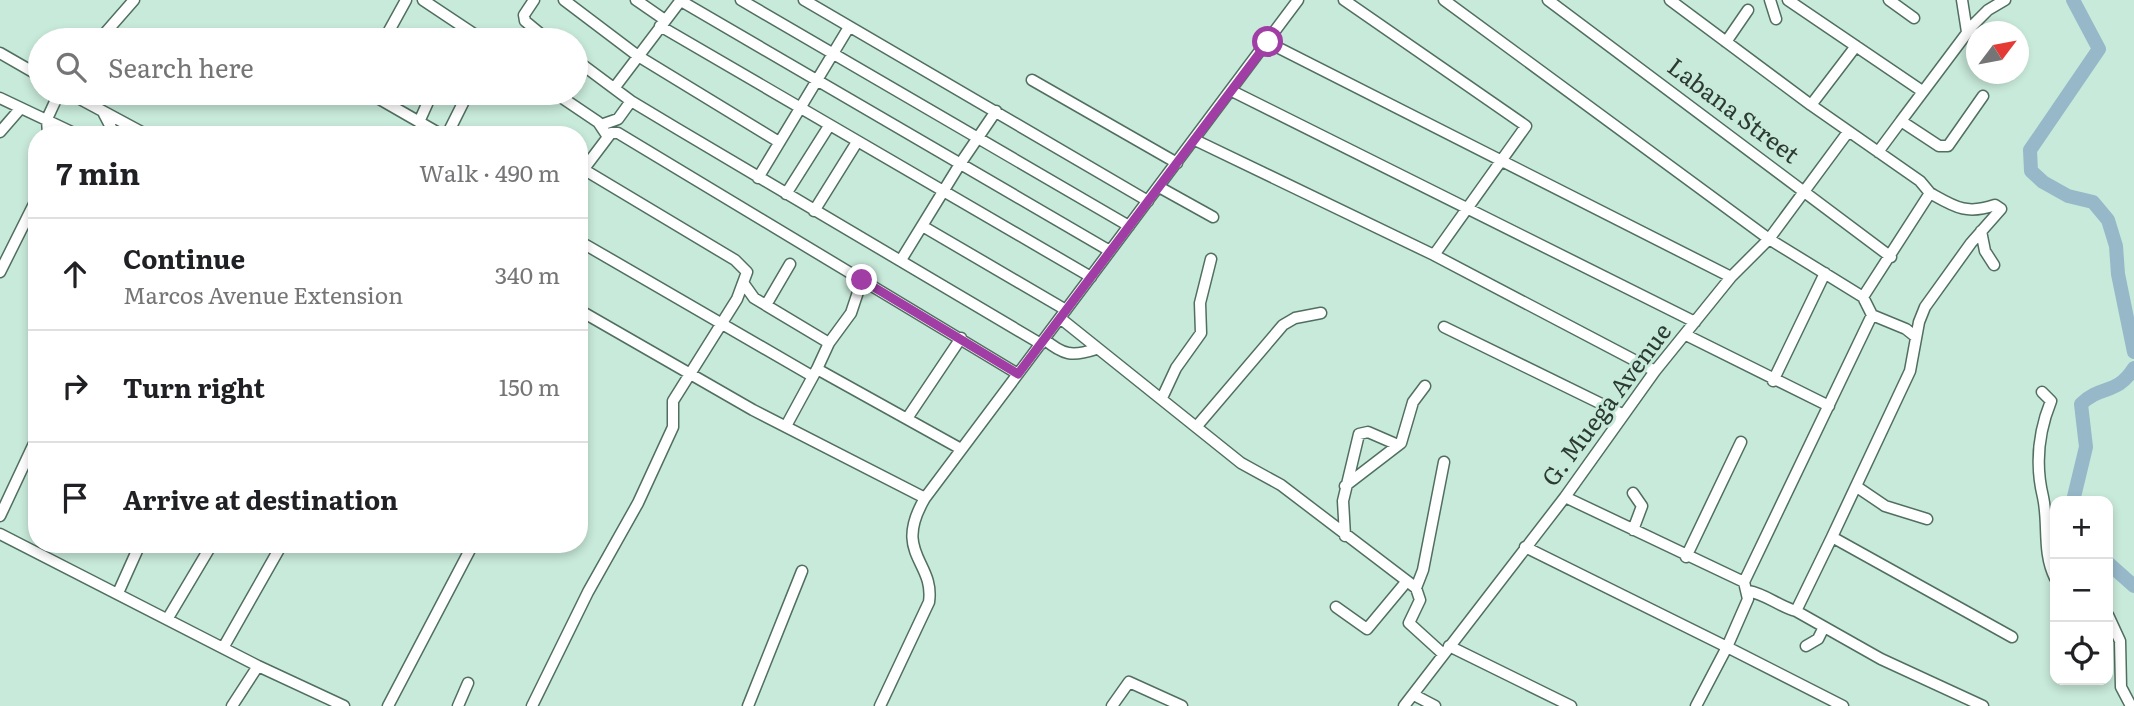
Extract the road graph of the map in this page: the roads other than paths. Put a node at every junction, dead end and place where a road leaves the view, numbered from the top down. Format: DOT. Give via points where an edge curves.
graph roads {
  1 [pos="134,0"];
  2 [pos="406,0"];
  3 [pos="423,0"];
  4 [pos="534,0"];
  5 [pos="564,0"];
  6 [pos="636,0"];
  7 [pos="681,0"];
  8 [pos="741,0"];
  9 [pos="804,0"];
  10 [pos="1298,0"];
  11 [pos="1344,0"];
  12 [pos="1444,0"];
  13 [pos="1548,0"];
  14 [pos="1670,0"];
  15 [pos="1769,0"];
  16 [pos="1788,0"];
  17 [pos="1889,0"];
  18 [pos="1962,0"];
  19 [pos="2005,0"];
  20 [pos="821,4"];
  21 [pos="1748,10"];
  22 [pos="1914,18"];
  23 [pos="1776,19"];
  24 [pos="1978,21"];
  25 [pos="663,23"];
  26 [pos="462,26"];
  27 [pos="1966,26"];
  28 [pos="849,27"];
  29 [pos="110,28"];
  30 [pos="391,28"];
  31 [pos="465,28"];
  32 [pos="533,28"];
  33 [pos="1966,33"];
  34 [pos="1268,42"];
  35 [pos="1726,42"];
  36 [pos="1856,46"];
  37 [pos="0,53"];
  38 [pos="832,53"];
  39 [pos="638,56"];
  40 [pos="588,68"];
  41 [pos="28,69"];
  42 [pos="816,80"];
  43 [pos="1032,80"];
  44 [pos="615,87"];
  45 [pos="1922,90"];
  46 [pos="1232,91"];
  47 [pos="1983,96"];
  48 [pos="0,99"];
  49 [pos="631,101"];
  50 [pos="54,105"];
  51 [pos="88,105"];
  52 [pos="390,105"];
  53 [pos="427,105"];
  54 [pos="461,105"];
  55 [pos="572,105"];
  56 [pos="1811,105"];
  57 [pos="799,107"];
  58 [pos="20,109"];
  59 [pos="996,111"];
  60 [pos="103,114"];
  61 [pos="47,118"];
  62 [pos="1901,121"];
  63 [pos="419,122"];
  64 [pos="601,125"];
  65 [pos="47,126"];
  66 [pos="62,126"];
  67 [pos="110,126"];
  68 [pos="128,126"];
  69 [pos="427,126"];
  70 [pos="450,126"];
  71 [pos="829,126"];
  72 [pos="0,132"];
  73 [pos="1848,132"];
  74 [pos="608,137"];
  75 [pos="979,139"];
  76 [pos="1195,140"];
  77 [pos="779,142"];
  78 [pos="857,142"];
  79 [pos="1878,152"];
  80 [pos="1502,160"];
  81 [pos="588,162"];
  82 [pos="960,163"];
  83 [pos="1177,163"];
  84 [pos="588,175"];
  85 [pos="758,178"];
  86 [pos="1159,187"];
  87 [pos="944,191"];
  88 [pos="1805,193"];
  89 [pos="1930,193"];
  90 [pos="786,194"];
  91 [pos="1148,201"];
  92 [pos="1470,208"];
  93 [pos="814,211"];
  94 [pos="28,216"];
  95 [pos="1213,217"];
  96 [pos="1129,226"];
  97 [pos="924,227"];
  98 [pos="1981,231"];
  99 [pos="1769,239"];
  100 [pos="588,245"];
  101 [pos="1110,251"];
  102 [pos="1434,255"];
  103 [pos="1891,257"];
  104 [pos="1211,259"];
  105 [pos="901,260"];
  106 [pos="790,264"];
  107 [pos="1994,265"];
  108 [pos="0,272"];
  109 [pos="1825,273"];
  110 [pos="1731,276"];
  111 [pos="1091,277"];
  112 [pos="862,280"];
  113 [pos="744,284"];
  114 [pos="1863,297"];
  115 [pos="754,298"];
  116 [pos="737,299"];
  117 [pos="766,305"];
  118 [pos="1321,313"];
  119 [pos="1063,314"];
  120 [pos="588,315"];
  121 [pos="1872,315"];
  122 [pos="722,322"];
  123 [pos="1695,322"];
  124 [pos="1444,327"];
  125 [pos="1686,335"];
  126 [pos="1916,337"];
  127 [pos="961,338"];
  128 [pos="830,342"];
  129 [pos="1042,342"];
  130 [pos="1096,349"];
  131 [pos="693,369"];
  132 [pos="1656,370"];
  133 [pos="815,372"];
  134 [pos="1018,374"];
  135 [pos="1773,381"];
  136 [pos="1425,386"];
  137 [pos="2042,392"];
  138 [pos="1162,398"];
  139 [pos="1829,406"];
  140 [pos="1622,414"];
  141 [pos="908,417"];
  142 [pos="786,426"];
  143 [pos="1197,426"];
  144 [pos="1741,442"];
  145 [pos="1398,445"];
  146 [pos="961,449"];
  147 [pos="28,456"];
  148 [pos="1444,462"];
  149 [pos="1345,486"];
  150 [pos="1857,487"];
  151 [pos="1633,493"];
  152 [pos="1565,497"];
  153 [pos="925,498"];
  154 [pos="0,516"];
  155 [pos="1927,519"];
  156 [pos="1633,530"];
  157 [pos="0,534"];
  158 [pos="1345,536"];
  159 [pos="1832,537"];
  160 [pos="28,543"];
  161 [pos="1525,547"];
  162 [pos="52,553"];
  163 [pos="136,553"];
  164 [pos="207,553"];
  165 [pos="277,553"];
  166 [pos="468,553"];
  167 [pos="1686,556"];
  168 [pos="2050,564"];
  169 [pos="802,571"];
  170 [pos="1411,585"];
  171 [pos="1746,586"];
  172 [pos="118,593"];
  173 [pos="1336,607"];
  174 [pos="1796,611"];
  175 [pos="168,618"];
  176 [pos="2111,622"];
  177 [pos="1824,626"];
  178 [pos="2012,637"];
  179 [pos="1806,646"];
  180 [pos="1727,647"];
  181 [pos="223,648"];
  182 [pos="1446,649"];
  183 [pos="258,666"];
  184 [pos="468,683"];
  185 [pos="1414,695"];
  186 [pos="232,706"];
  187 [pos="344,706"];
  188 [pos="388,706"];
  189 [pos="458,706"];
  190 [pos="532,706"];
  191 [pos="748,706"];
  192 [pos="880,706"];
  193 [pos="1112,706"];
  194 [pos="1182,706"];
  195 [pos="1404,706"];
  196 [pos="1435,706"];
  197 [pos="1571,706"];
  198 [pos="1696,706"];
  199 [pos="1843,706"];
  200 [pos="1983,706"];
  201 [pos="2131,706"];
  1 -- 29 [label="street"];
  2 -- 30 [label="street"];
  3 -- 26 [label="street"];
  4 -- 32 [label="street" via="524,15"];
  5 -- 39 [label="street"];
  6 -- 25 [label="street"];
  7 -- 25 [label="street"];
  7 -- 42 [label="street"];
  8 -- 38 [label="street"];
  9 -- 20 [label="street"];
  10 -- 34 [label="street"];
  11 -- 80 [label="street" via="1526,127"];
  12 -- 99 [label="street"];
  13 -- 88 [label="street, Labana Street"];
  14 -- 35 [label="street"];
  15 -- 23 [label="street"];
  16 -- 36 [label="street"];
  17 -- 22 [label="street"];
  18 -- 27 [label="street"];
  19 -- 24 [label="street"];
  20 -- 28 [label="street"];
  21 -- 35 [label="street"];
  25 -- 39 [label="street"];
  25 -- 57 [label="street"];
  26 -- 31 [label="street"];
  28 -- 38 [label="street"];
  28 -- 59 [label="street"];
  33 -- 45 [label="street"];
  34 -- 46 [label="street"];
  34 -- 80 [label="street"];
  35 -- 56 [label="street"];
  36 -- 45 [label="street"];
  36 -- 56 [label="street"];
  37 -- 41 [label="street"];
  38 -- 42 [label="street"];
  38 -- 75 [label="street"];
  39 -- 44 [label="street"];
  39 -- 77 [label="street"];
  40 -- 44 [label="street"];
  42 -- 57 [label="street"];
  42 -- 82 [label="street"];
  43 -- 83 [label="street"];
  44 -- 49 [label="street"];
  45 -- 62 [label="street"];
  46 -- 76 [label="street"];
  46 -- 92 [label="street"];
  47 -- 62 [label="street" via="1945,147"];
  48 -- 58 [label="street"];
  49 -- 64 [label="street" via="618,119"];
  49 -- 85 [label="street"];
  50 -- 61 [label="street"];
  51 -- 60 [label="street"];
  52 -- 63 [label="street"];
  53 -- 63 [label="street"];
  54 -- 70 [label="street"];
  55 -- 64 [label="street"];
  56 -- 73 [label="street"];
  57 -- 71 [label="street"];
  57 -- 77 [label="street"];
  58 -- 61 [label="street"];
  58 -- 72 [label="street"];
  59 -- 75 [label="street"];
  59 -- 91 [label="street"];
  60 -- 67 [label="street"];
  60 -- 68 [label="street"];
  61 -- 65 [label="street"];
  61 -- 66 [label="street"];
  62 -- 79 [label="street"];
  63 -- 69 [label="street"];
  64 -- 74 [label="street"];
  71 -- 78 [label="street"];
  71 -- 90 [label="street"];
  73 -- 79 [label="street"];
  73 -- 88 [label="street, G. Muega Avenue"];
  74 -- 81 [label="street"];
  74 -- 112 [label="street" via="618,133"];
  75 -- 82 [label="street"];
  75 -- 96 [label="street"];
  76 -- 83 [label="street"];
  76 -- 102 [label="street"];
  77 -- 85 [label="street"];
  78 -- 87 [label="street"];
  78 -- 93 [label="street"];
  79 -- 89 [label="street"];
  80 -- 92 [label="street"];
  80 -- 110 [label="street"];
  82 -- 87 [label="street"];
  82 -- 101 [label="street"];
  83 -- 86 [label="street"];
  84 -- 113 [label="street" via="741,264 747,272"];
  85 -- 90 [label="street"];
  86 -- 91 [label="street"];
  86 -- 95 [label="street"];
  87 -- 97 [label="street"];
  87 -- 111 [label="street"];
  88 -- 99 [label="street, G. Muega Avenue"];
  88 -- 103 [label="street, Labana Street"];
  89 -- 98 [label="street" via="1969,212 1999,206 2000,212"];
  89 -- 103 [label="street"];
  90 -- 93 [label="street"];
  91 -- 96 [label="street"];
  92 -- 102 [label="street"];
  92 -- 123 [label="street"];
  93 -- 105 [label="street"];
  94 -- 108 [label="street"];
  96 -- 101 [label="street"];
  97 -- 105 [label="street"];
  97 -- 119 [label="street"];
  98 -- 107 [label="street"];
  98 -- 126 [label="street" via="1933,295"];
  99 -- 109 [label="street"];
  99 -- 110 [label="street, G. Muega Avenue"];
  100 -- 122 [label="street"];
  101 -- 111 [label="street"];
  102 -- 132 [label="street"];
  103 -- 114 [label="street"];
  104 -- 138 [label="street" via="1200,303 1201,333"];
  105 -- 129 [label="street"];
  106 -- 117 [label="street"];
  109 -- 114 [label="street"];
  109 -- 135 [label="street"];
  110 -- 123 [label="street, G. Muega Avenue"];
  111 -- 119 [label="street"];
  112 -- 127 [label="street"];
  112 -- 128 [label="street" via="851,313"];
  113 -- 115 [label="street"];
  113 -- 116 [label="street"];
  114 -- 121 [label="street"];
  115 -- 116 [label="street"];
  115 -- 117 [label="street"];
  116 -- 122 [label="street"];
  117 -- 128 [label="street"];
  118 -- 143 [label="street" via="1283,325"];
  119 -- 129 [label="street"];
  119 -- 130 [label="street"];
  120 -- 131 [label="street"];
  121 -- 126 [label="street"];
  121 -- 139 [label="street"];
  122 -- 131 [label="street"];
  122 -- 133 [label="street"];
  123 -- 125 [label="street, G. Muega Avenue"];
  124 -- 140 [label="street"];
  125 -- 132 [label="street, G. Muega Avenue"];
  125 -- 135 [label="street"];
  126 -- 150 [label="street" via="1910,371"];
  127 -- 134 [label="street"];
  127 -- 141 [label="street"];
  128 -- 133 [label="street"];
  129 -- 130 [label="street" via="1065,355"];
  129 -- 134 [label="street"];
  130 -- 138 [label="street"];
  131 -- 142 [label="street" via="699,379"];
  131 -- 190 [label="street" via="673,401 673,427 638,503"];
  132 -- 140 [label="street, G. Muega Avenue"];
  133 -- 141 [label="street"];
  133 -- 142 [label="street"];
  134 -- 146 [label="street"];
  135 -- 139 [label="street"];
  136 -- 145 [label="street" via="1413,402 1404,439"];
  137 -- 168 [label="street" via="2051,401 2040,432 2038,484"];
  138 -- 143 [label="street"];
  139 -- 171 [label="street"];
  140 -- 152 [label="street, G. Muega Avenue"];
  141 -- 146 [label="street"];
  142 -- 153 [label="street"];
  143 -- 158 [label="street"];
  144 -- 167 [label="street"];
  145 -- 149 [label="street"];
  145 -- 149 [label="street" via="1368,432 1359,434"];
  146 -- 153 [label="street"];
  147 -- 154 [label="street"];
  148 -- 170 [label="street" via="1423,570"];
  149 -- 158 [label="street"];
  150 -- 155 [label="street" via="1885,506"];
  150 -- 159 [label="street"];
  151 -- 156 [label="street" via="1642,506"];
  152 -- 156 [label="street"];
  152 -- 161 [label="street, G. Muega Avenue"];
  153 -- 192 [label="street" via="914,516 912,539 929,602"];
  156 -- 167 [label="street"];
  157 -- 160 [label="street"];
  158 -- 170 [label="street"];
  159 -- 174 [label="street"];
  159 -- 178 [label="street"];
  161 -- 180 [label="street"];
  161 -- 182 [label="street, G. Muega Avenue"];
  162 -- 172 [label="street"];
  163 -- 172 [label="street"];
  164 -- 175 [label="street"];
  165 -- 181 [label="street"];
  166 -- 188 [label="street"];
  167 -- 171 [label="street"];
  169 -- 191 [label="street"];
  170 -- 173 [label="street" via="1367,629"];
  170 -- 182 [label="street" via="1420,600 1409,623"];
  171 -- 174 [label="street"];
  171 -- 180 [label="street" via="1746,606"];
  172 -- 175 [label="street"];
  174 -- 177 [label="street"];
  175 -- 181 [label="street"];
  176 -- 201 [label="street" via="2120,641 2121,687"];
  177 -- 179 [label="street" via="1818,639"];
  177 -- 200 [label="street" via="1881,659"];
  180 -- 198 [label="street"];
  180 -- 199 [label="street"];
  181 -- 183 [label="street"];
  182 -- 185 [label="street, G. Muega Avenue"];
  182 -- 197 [label="street"];
  183 -- 186 [label="street"];
  183 -- 187 [label="street"];
  184 -- 189 [label="street"];
  185 -- 195 [label="street, G. Muega Avenue"];
  185 -- 196 [label="street"];
  193 -- 194 [label="street" via="1129,682"];
}
